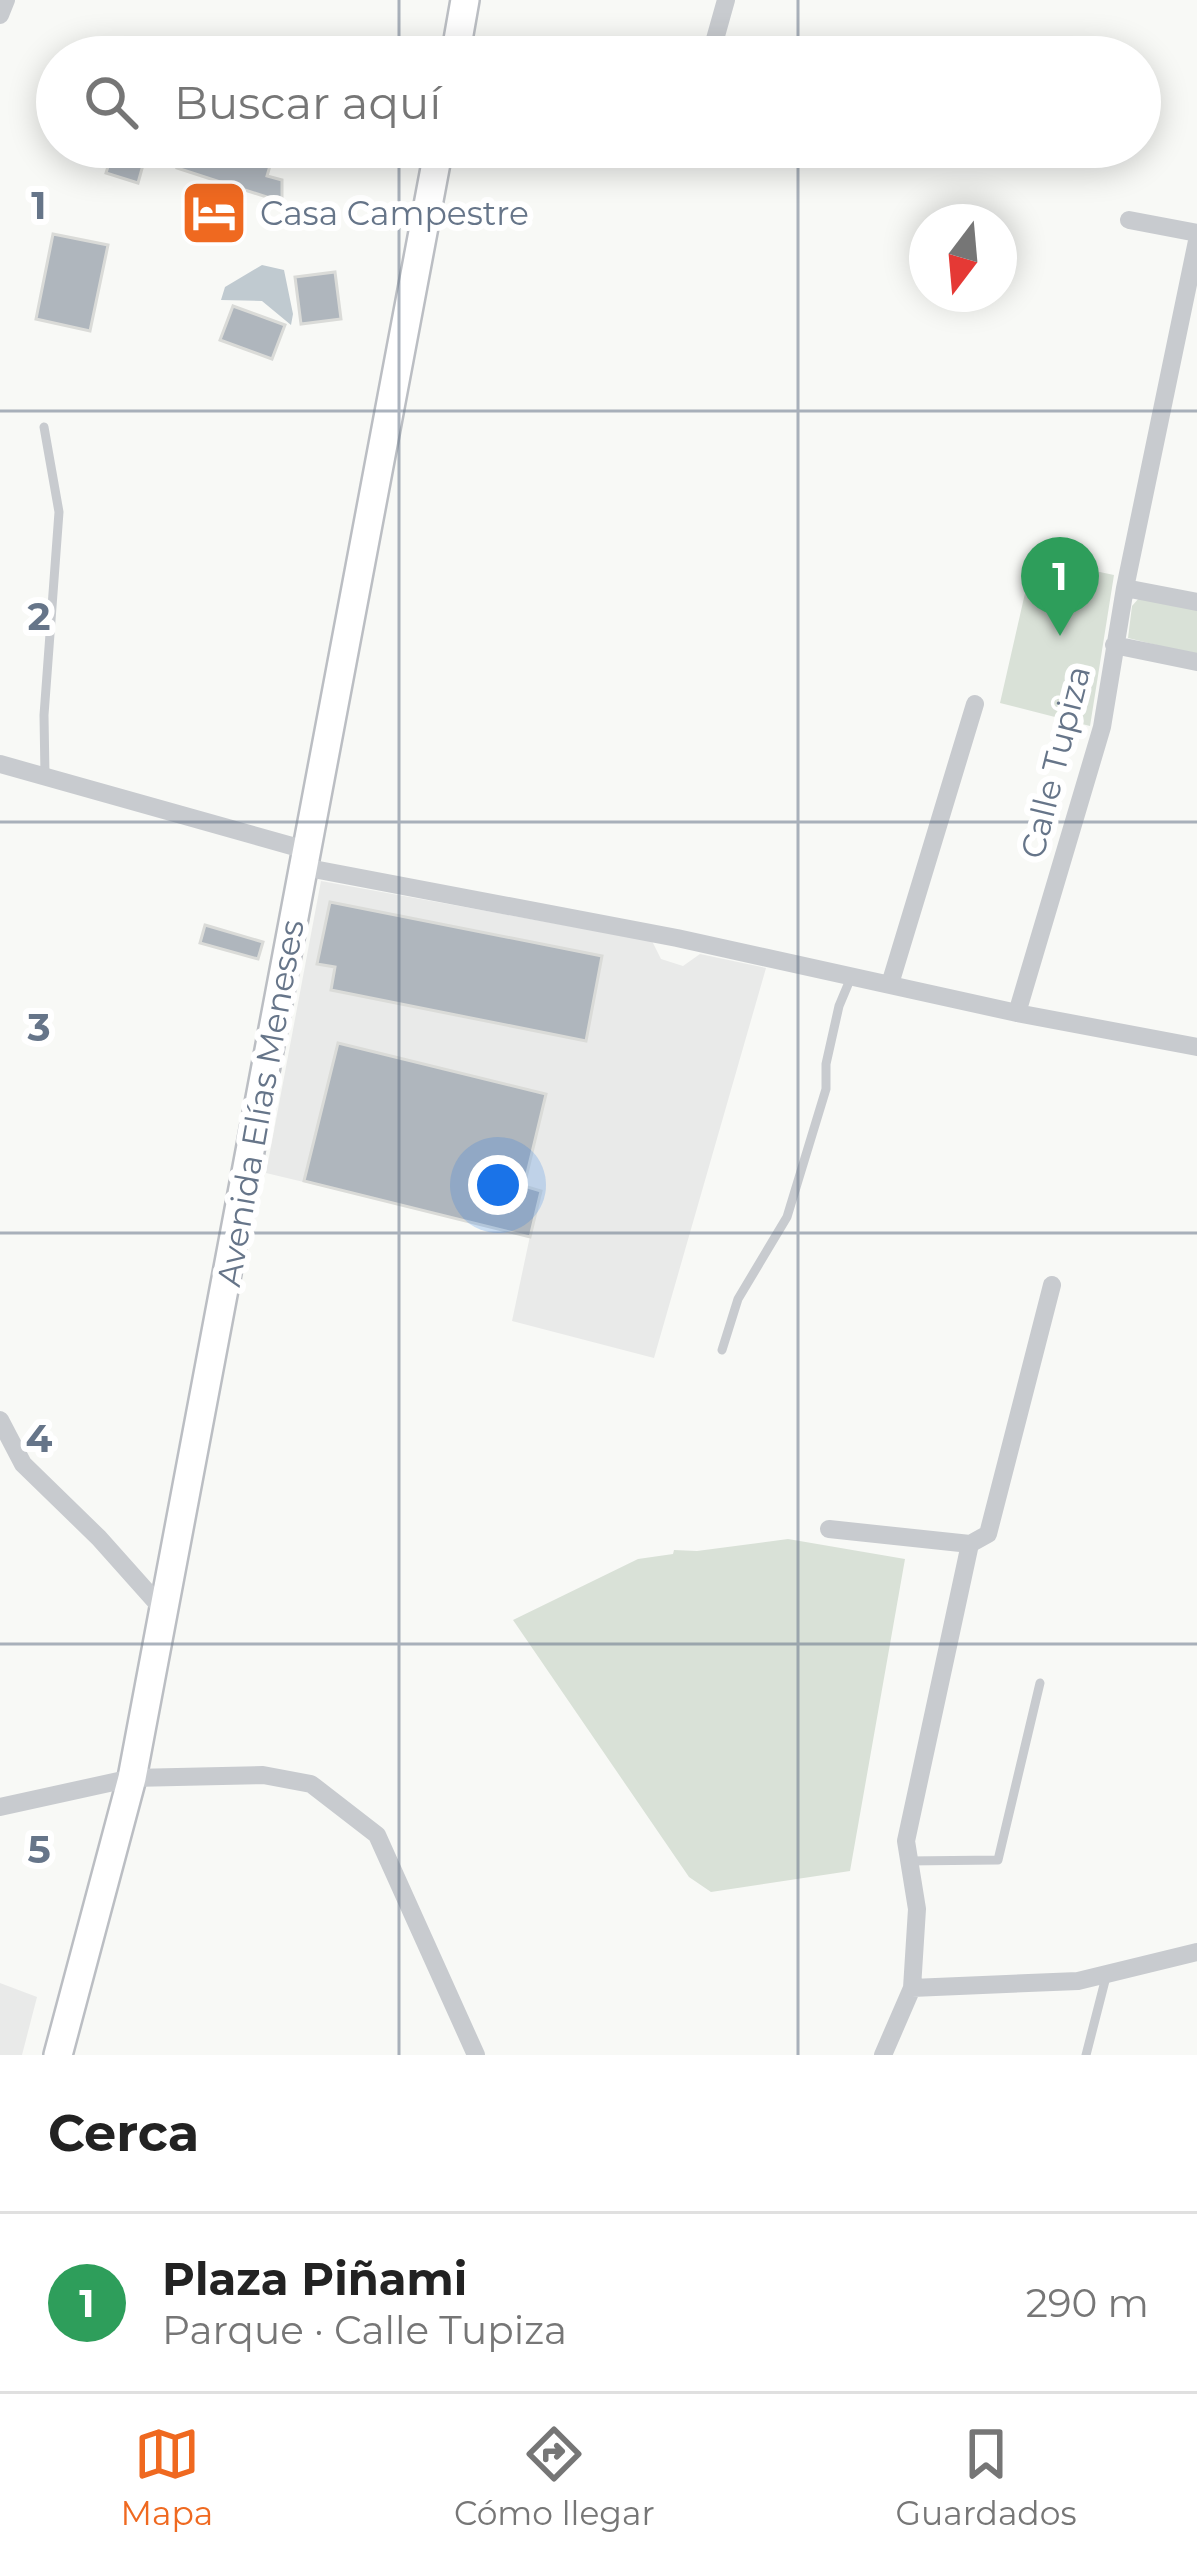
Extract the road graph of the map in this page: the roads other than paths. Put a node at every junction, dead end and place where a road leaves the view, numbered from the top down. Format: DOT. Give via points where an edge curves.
graph roads {
  1 [pos="6,0"];
  2 [pos="465,0"];
  3 [pos="726,0"];
  4 [pos="0,15"];
  5 [pos="458,36"];
  6 [pos="716,36"];
  7 [pos="435,168"];
  8 [pos="1130,220"];
  9 [pos="1197,237"];
  10 [pos="44,427"];
  11 [pos="1125,588"];
  12 [pos="1197,602"];
  13 [pos="1114,645"];
  14 [pos="1197,662"];
  15 [pos="975,704"];
  16 [pos="0,764"];
  17 [pos="45,776"];
  18 [pos="304,858"];
  19 [pos="852,975"];
  20 [pos="890,984"];
  21 [pos="1017,1013"];
  22 [pos="1197,1047"];
  23 [pos="1052,1285"];
  24 [pos="722,1350"];
  25 [pos="0,1420"];
  26 [pos="830,1529"];
  27 [pos="970,1544"];
  28 [pos="165,1612"];
  29 [pos="1040,1683"];
  30 [pos="132,1778"];
  31 [pos="0,1807"];
  32 [pos="908,1861"];
  33 [pos="1197,1952"];
  34 [pos="1106,1977"];
  35 [pos="912,1988"];
  36 [pos="58,2055"];
  37 [pos="476,2055"];
  38 [pos="883,2055"];
  39 [pos="1086,2055"];
  1 -- 4 [label="street"];
  2 -- 5 [label="main road"];
  3 -- 6 [label="street"];
  7 -- 18 [label="main road, Avenida Elías Meneses"];
  8 -- 9 [label="street"];
  9 -- 11 [label="street, Calle Tupiza"];
  10 -- 17 [label="lane" via="59,512"];
  11 -- 12 [label="street"];
  11 -- 13 [label="street, Calle Tupiza"];
  13 -- 14 [label="street"];
  13 -- 21 [label="street, Calle Tupiza" via="1102,727"];
  15 -- 20 [label="street"];
  16 -- 17 [label="street"];
  17 -- 18 [label="street"];
  18 -- 19 [label="street"];
  18 -- 28 [label="main road, Avenida Elías Meneses"];
  19 -- 20 [label="street"];
  19 -- 24 [label="lane" via="788,1216 738,1299"];
  20 -- 21 [label="street"];
  21 -- 22 [label="street"];
  23 -- 27 [label="street" via="988,1534"];
  25 -- 28 [label="street" via="23,1464"];
  26 -- 27 [label="street"];
  27 -- 32 [label="street" via="905,1841"];
  28 -- 30 [label="main road, Avenida Elías Meneses"];
  29 -- 32 [label="lane" via="998,1860"];
  30 -- 31 [label="street"];
  30 -- 36 [label="main road, Avenida Elías Meneses"];
  30 -- 37 [label="street" via="263,1775 311,1784 377,1835"];
  32 -- 35 [label="street" via="917,1909"];
  33 -- 34 [label="street"];
  34 -- 35 [label="street"];
  34 -- 39 [label="lane"];
  35 -- 38 [label="street"];
}
